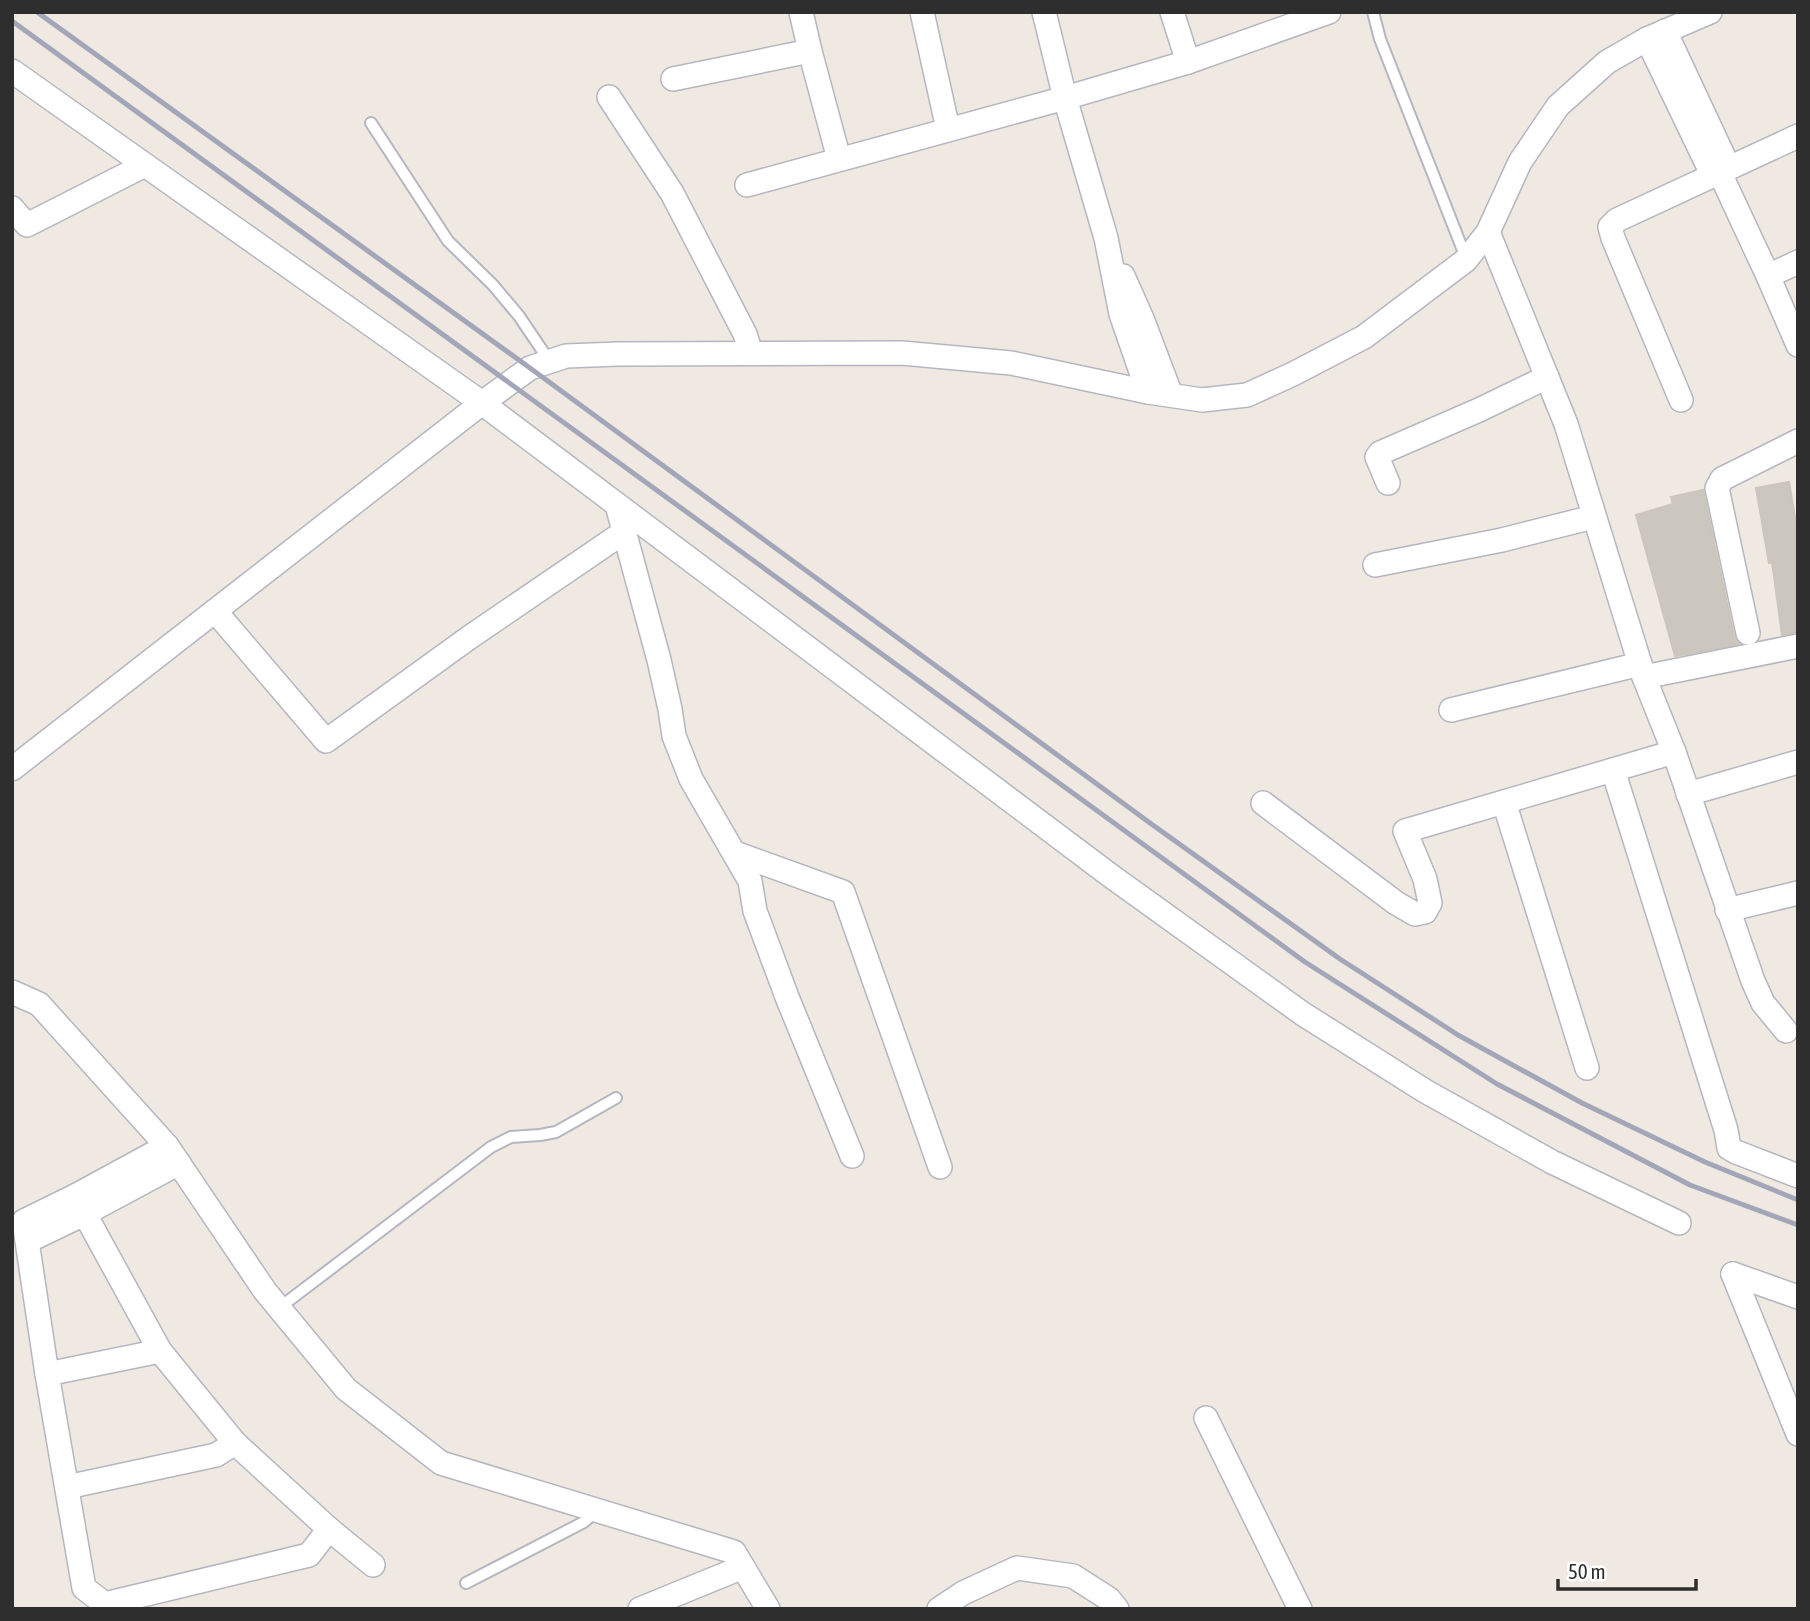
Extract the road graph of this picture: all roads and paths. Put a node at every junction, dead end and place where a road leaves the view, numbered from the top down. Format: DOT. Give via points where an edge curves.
graph roads {
  1 [pos="801,12"];
  2 [pos="922,12"];
  3 [pos="1044,12"];
  4 [pos="1172,12"];
  5 [pos="1329,12"];
  6 [pos="1373,12"];
  7 [pos="1710,12"];
  8 [pos="1297,18"];
  9 [pos="1656,35"];
  10 [pos="810,51"];
  11 [pos="1188,62"];
  12 [pos="12,71"];
  13 [pos="673,79"];
  14 [pos="609,97"];
  15 [pos="1065,98"];
  16 [pos="371,123"];
  17 [pos="948,129"];
  18 [pos="1798,136"];
  19 [pos="839,159"];
  20 [pos="145,165"];
  21 [pos="1721,172"];
  22 [pos="747,185"];
  23 [pos="12,208"];
  24 [pos="1488,232"];
  25 [pos="1106,238"];
  26 [pos="1466,260"];
  27 [pos="1798,262"];
  28 [pos="1768,276"];
  29 [pos="1798,345"];
  30 [pos="751,353"];
  31 [pos="550,362"];
  32 [pos="1547,377"];
  33 [pos="1148,392"];
  34 [pos="1171,395"];
  35 [pos="1681,400"];
  36 [pos="482,403"];
  37 [pos="1798,441"];
  38 [pos="1388,483"];
  39 [pos="617,505"];
  40 [pos="1593,517"];
  41 [pos="624,532"];
  42 [pos="1375,565"];
  43 [pos="215,611"];
  44 [pos="1748,633"];
  45 [pos="1798,646"];
  46 [pos="1642,671"];
  47 [pos="1451,710"];
  48 [pos="1674,752"];
  49 [pos="1798,762"];
  50 [pos="12,769"];
  51 [pos="1613,770"];
  52 [pos="1688,794"];
  53 [pos="1504,802"];
  54 [pos="1263,803"];
  55 [pos="735,853"];
  56 [pos="1798,893"];
  57 [pos="1727,910"];
  58 [pos="12,992"];
  59 [pos="1786,1031"];
  60 [pos="1587,1068"];
  61 [pos="616,1098"];
  62 [pos="173,1155"];
  63 [pos="852,1156"];
  64 [pos="940,1167"];
  65 [pos="1798,1176"];
  66 [pos="80,1205"];
  67 [pos="1679,1223"];
  68 [pos="1798,1297"];
  69 [pos="279,1308"];
  70 [pos="160,1351"];
  71 [pos="47,1374"];
  72 [pos="1206,1418"];
  73 [pos="1798,1434"];
  74 [pos="235,1443"];
  75 [pos="67,1487"];
  76 [pos="598,1510"];
  77 [pos="329,1529"];
  78 [pos="373,1565"];
  79 [pos="743,1567"];
  80 [pos="466,1583"];
  81 [pos="640,1609"];
  82 [pos="768,1609"];
  83 [pos="939,1609"];
  84 [pos="1117,1609"];
  85 [pos="1300,1609"];
  1 -- 10 [label="street"];
  2 -- 17 [label="street"];
  3 -- 15 [label="street"];
  4 -- 11 [label="street"];
  5 -- 8 [label="street"];
  6 -- 26 [label="lane"];
  7 -- 9 [label="street"];
  8 -- 11 [label="street"];
  9 -- 21 [label="street"];
  9 -- 24 [label="street" via="1607,62 1558,106 1520,162"];
  10 -- 13 [label="street"];
  10 -- 19 [label="street"];
  11 -- 15 [label="street"];
  12 -- 20 [label="street"];
  14 -- 30 [label="street" via="672,193"];
  15 -- 17 [label="street"];
  15 -- 25 [label="street"];
  16 -- 31 [label="lane" via="448,241 494,285"];
  17 -- 19 [label="street"];
  18 -- 21 [label="street"];
  19 -- 22 [label="street"];
  20 -- 23 [label="street" via="26,225"];
  20 -- 36 [label="street"];
  21 -- 28 [label="street"];
  21 -- 35 [label="street" via="1617,220 1610,228"];
  24 -- 26 [label="street"];
  24 -- 32 [label="street"];
  25 -- 33 [label="street" via="1121,314"];
  25 -- 34 [label="street"];
  26 -- 34 [label="street" via="1364,337 1293,374 1247,395 1202,400"];
  27 -- 28 [label="street"];
  28 -- 29 [label="street"];
  30 -- 31 [label="street" via="566,356"];
  30 -- 33 [label="street" via="902,353 1011,363"];
  31 -- 36 [label="street" via="530,368"];
  32 -- 38 [label="street" via="1380,453 1377,457"];
  32 -- 40 [label="street"];
  33 -- 34 [label="street"];
  36 -- 39 [label="street"];
  36 -- 43 [label="street"];
  37 -- 44 [label="street" via="1722,479 1717,488"];
  39 -- 41 [label="street"];
  39 -- 67 [label="street" via="1111,876 1303,1014 1425,1091 1552,1162"];
  40 -- 42 [label="street"];
  40 -- 46 [label="street"];
  41 -- 43 [label="street" via="327,741"];
  41 -- 55 [label="street" via="659,660 674,736 691,779"];
  43 -- 50 [label="street"];
  45 -- 46 [label="street"];
  46 -- 47 [label="street"];
  46 -- 48 [label="street"];
  48 -- 51 [label="street"];
  48 -- 52 [label="street"];
  49 -- 52 [label="street"];
  51 -- 53 [label="street"];
  51 -- 65 [label="street" via="1729,1148"];
  52 -- 57 [label="street"];
  53 -- 54 [label="street" via="1405,831 1430,903 1424,912 1415,914"];
  53 -- 60 [label="street"];
  55 -- 63 [label="street" via="750,881 755,911"];
  55 -- 64 [label="street" via="843,892"];
  56 -- 57 [label="street"];
  57 -- 59 [label="street" via="1763,1003"];
  58 -- 62 [label="street" via="39,1004"];
  61 -- 69 [label="lane" via="556,1132 511,1137 491,1147"];
  62 -- 66 [label="street"];
  62 -- 69 [label="street"];
  66 -- 70 [label="street"];
  66 -- 71 [label="street" via="26,1231"];
  68 -- 73 [label="street" via="1733,1274"];
  69 -- 76 [label="street" via="346,1389 441,1463"];
  70 -- 71 [label="street"];
  70 -- 74 [label="street"];
  71 -- 75 [label="street"];
  72 -- 85 [label="street"];
  74 -- 75 [label="street" via="216,1455"];
  74 -- 77 [label="street"];
  75 -- 77 [label="street" via="84,1588 105,1604 309,1555"];
  76 -- 79 [label="street" via="734,1552"];
  76 -- 80 [label="lane" via="584,1522"];
  77 -- 78 [label="street"];
  79 -- 81 [label="street"];
  79 -- 82 [label="street"];
  83 -- 84 [label="street" via="963,1592 1017,1568 1073,1576"];
}
